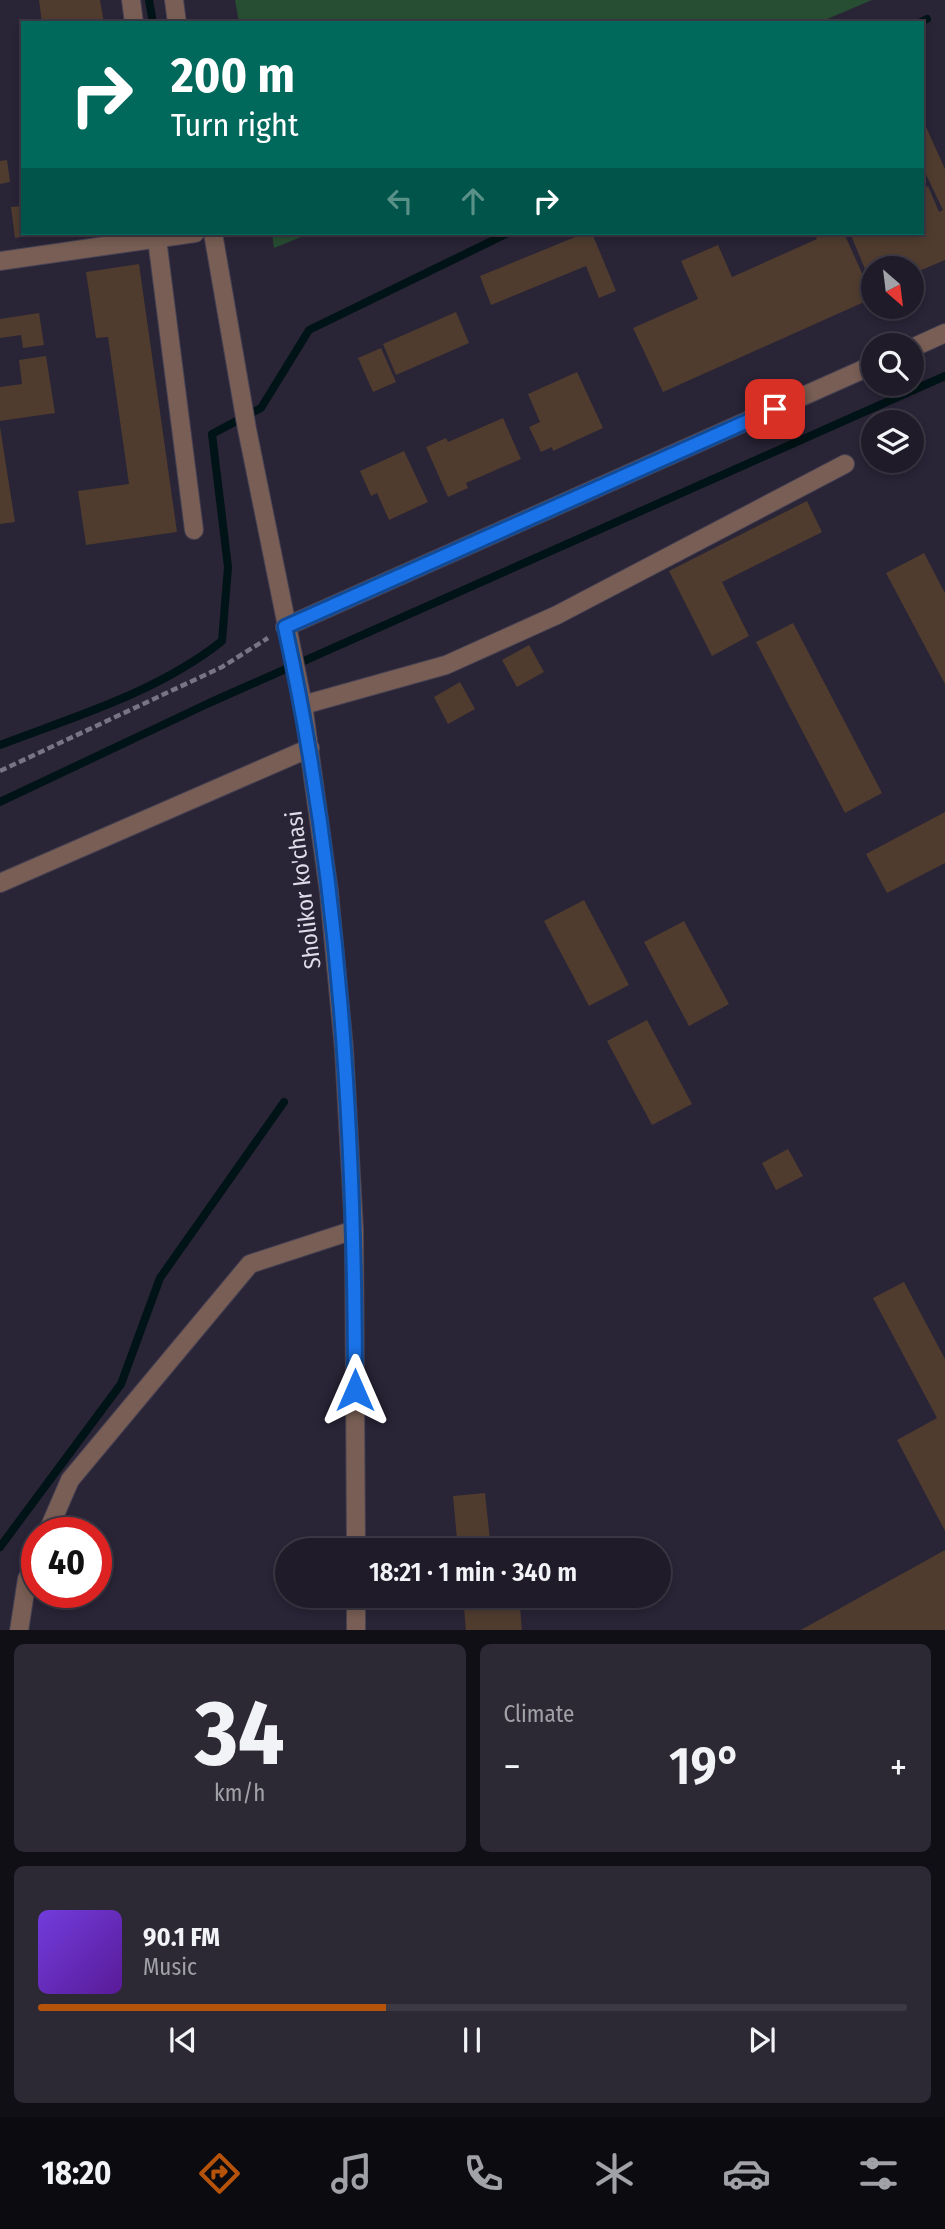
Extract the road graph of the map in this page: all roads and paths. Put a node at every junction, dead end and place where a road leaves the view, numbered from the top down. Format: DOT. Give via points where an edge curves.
graph roads {
  1 [pos="131,0"];
  2 [pos="174,0"];
  3 [pos="134,21"];
  4 [pos="177,21"];
  5 [pos="213,235"];
  6 [pos="162,237"];
  7 [pos="0,261"];
  8 [pos="945,333"];
  9 [pos="924,343"];
  10 [pos="861,370"];
  11 [pos="845,464"];
  12 [pos="194,530"];
  13 [pos="285,627"];
  14 [pos="303,705"];
  15 [pos="310,748"];
  16 [pos="0,771"];
  17 [pos="0,883"];
  18 [pos="354,1230"];
  19 [pos="54,1517"];
  20 [pos="356,1538"];
  21 [pos="22,1608"];
  22 [pos="356,1608"];
  23 [pos="19,1630"];
  24 [pos="356,1630"];
  1 -- 3 [label="street"];
  2 -- 4 [label="street"];
  5 -- 13 [label="street, Sholikor ko'chasi"];
  6 -- 7 [label="street"];
  6 -- 12 [label="street"];
  8 -- 9 [label="street"];
  10 -- 13 [label="street"];
  11 -- 14 [label="street" via="557,615 458,659"];
  13 -- 14 [label="street, Sholikor ko'chasi"];
  13 -- 16 [label="path" via="222,667"];
  14 -- 15 [label="street, Sholikor ko'chasi"];
  15 -- 17 [label="street"];
  15 -- 18 [label="street, Sholikor ko'chasi" via="343,1036"];
  18 -- 19 [label="street" via="250,1264 70,1480"];
  18 -- 20 [label="street, Sholikor ko'chasi"];
  21 -- 23 [label="street"];
  22 -- 24 [label="street"];
}
